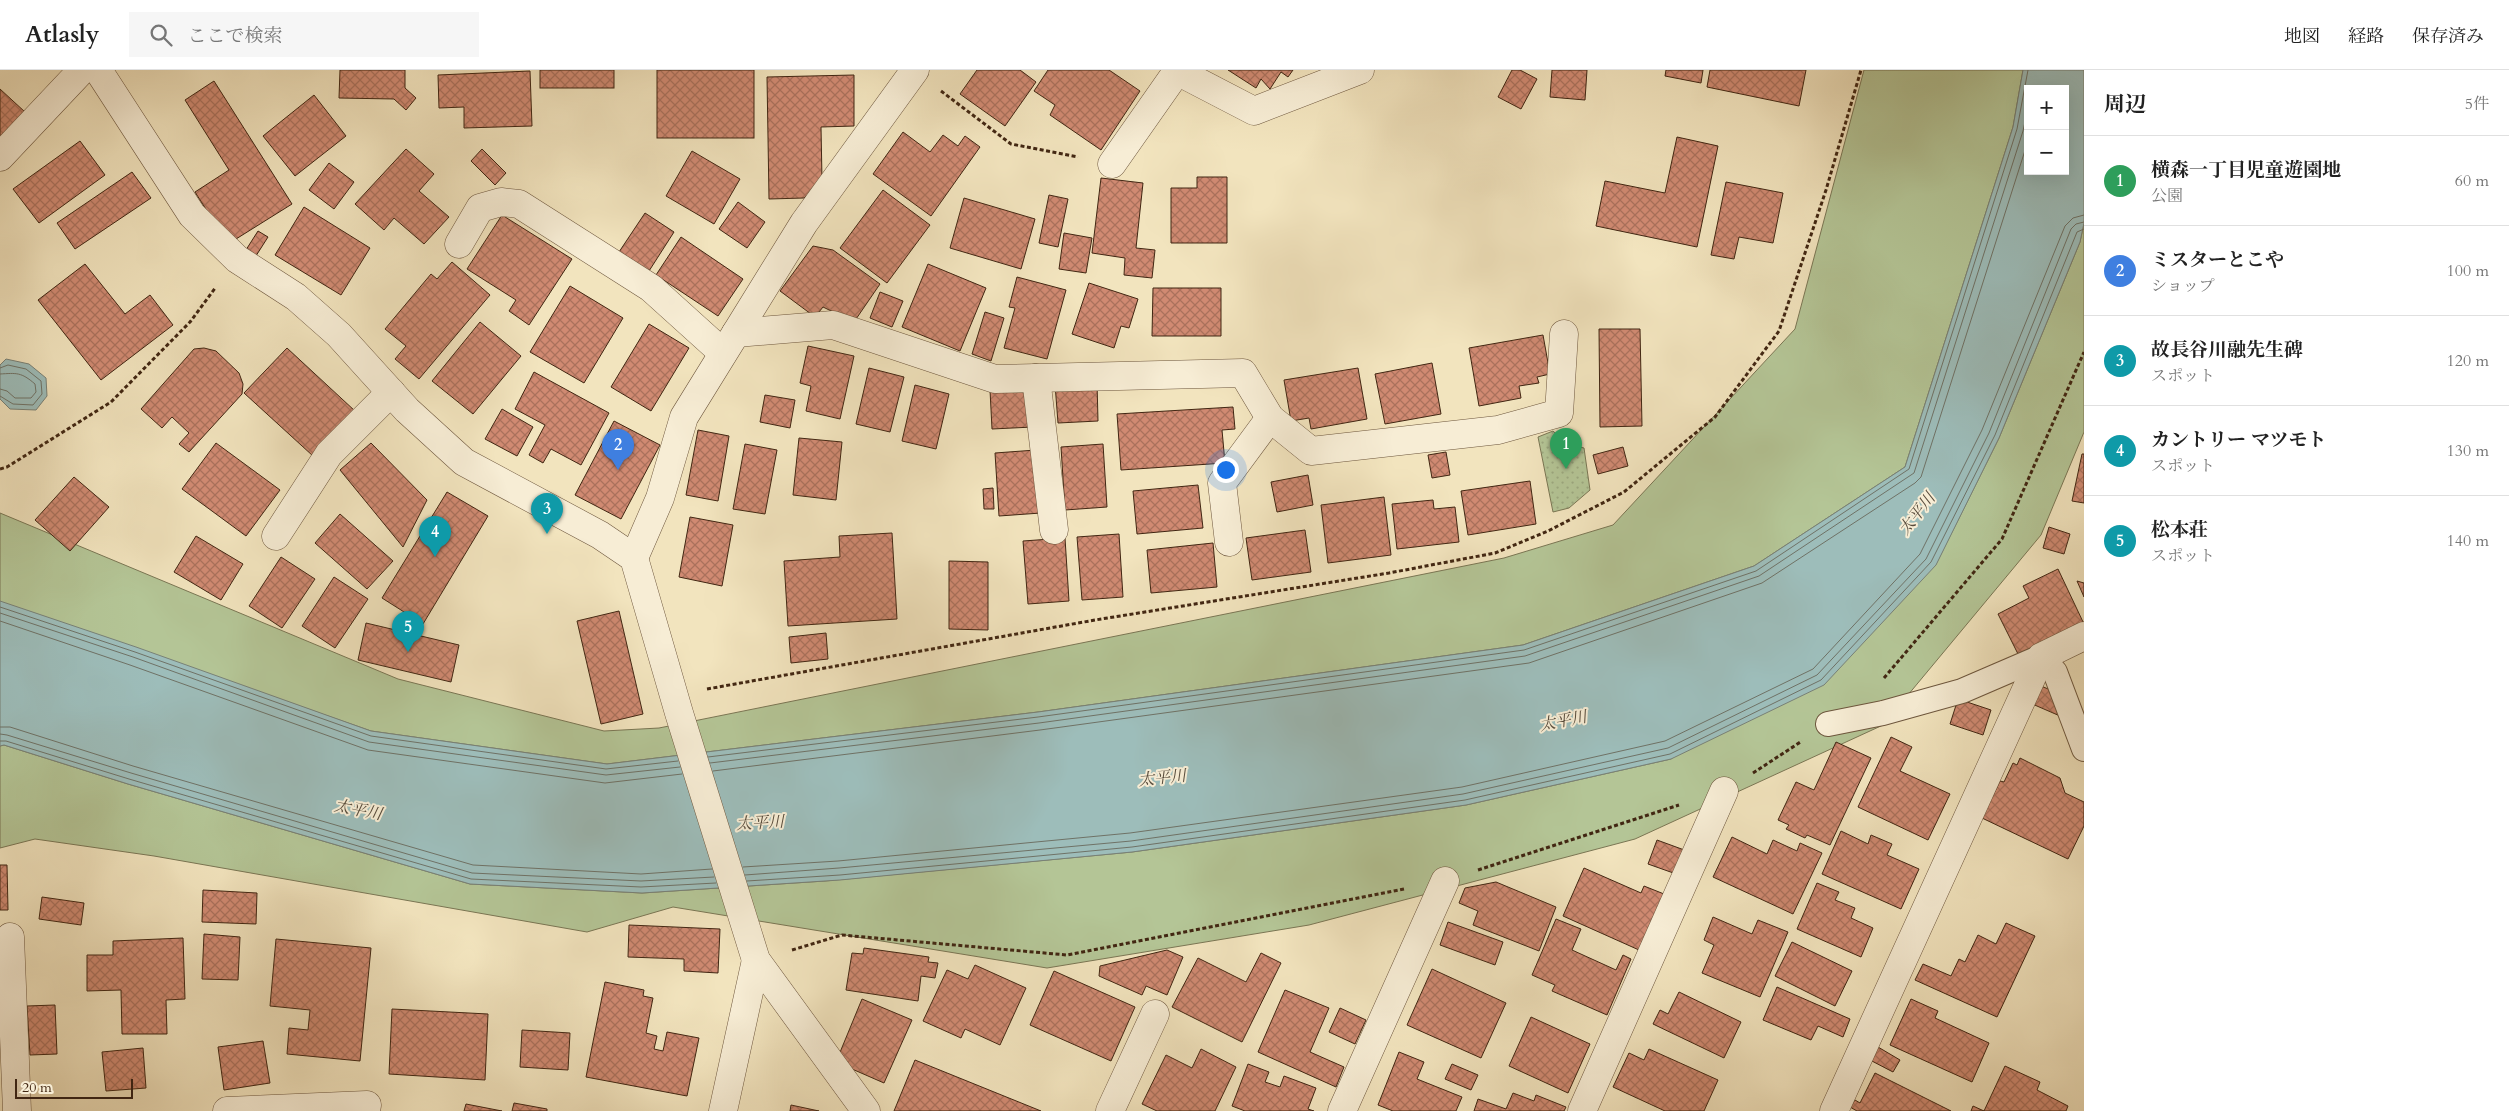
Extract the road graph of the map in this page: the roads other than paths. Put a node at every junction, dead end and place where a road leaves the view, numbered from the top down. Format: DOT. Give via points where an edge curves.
graph roads {
  1 [pos="82,70"];
  2 [pos="98,70"];
  3 [pos="915,70"];
  4 [pos="1360,70"];
  5 [pos="1177,71"];
  6 [pos="0,157"];
  7 [pos="1112,164"];
  8 [pos="459,244"];
  9 [pos="1564,334"];
  10 [pos="730,343"];
  11 [pos="1036,378"];
  12 [pos="391,392"];
  13 [pos="1270,418"];
  14 [pos="1054,530"];
  15 [pos="276,536"];
  16 [pos="1229,542"];
  17 [pos="634,558"];
  18 [pos="2084,636"];
  19 [pos="2041,657"];
  20 [pos="1828,724"];
  21 [pos="2084,749"];
  22 [pos="1724,791"];
  23 [pos="1445,881"];
  24 [pos="10,936"];
  25 [pos="756,960"];
  26 [pos="1155,1014"];
  27 [pos="17,1111"];
  28 [pos="227,1111"];
  29 [pos="366,1111"];
  30 [pos="723,1111"];
  31 [pos="866,1111"];
  32 [pos="1110,1111"];
  33 [pos="1342,1111"];
  34 [pos="1582,1111"];
  35 [pos="1834,1111"];
  1 -- 6 [label="street"];
  2 -- 12 [label="street" via="192,215 237,259 296,297 339,335"];
  3 -- 10 [label="street" via="804,223"];
  4 -- 5 [label="street" via="1254,111"];
  5 -- 7 [label="street"];
  8 -- 10 [label="street" via="480,208 501,202 519,204"];
  9 -- 13 [label="street" via="1559,414 1498,430 1310,451"];
  10 -- 11 [label="street" via="833,325 995,379"];
  10 -- 17 [label="street" via="684,417 660,498"];
  11 -- 13 [label="street" via="1243,373"];
  11 -- 14 [label="street"];
  12 -- 15 [label="street" via="330,454"];
  12 -- 17 [label="street" via="464,462 600,535"];
  13 -- 16 [label="street" via="1222,484"];
  17 -- 25 [label="street"];
  18 -- 19 [label="street"];
  19 -- 20 [label="lane" via="1962,691"];
  19 -- 21 [label="lane" via="2055,672"];
  19 -- 35 [label="street"];
  22 -- 34 [label="street"];
  23 -- 33 [label="street"];
  24 -- 27 [label="street"];
  25 -- 30 [label="street"];
  25 -- 31 [label="street"];
  26 -- 32 [label="street"];
  28 -- 29 [label="street" via="367,1105"];
}
